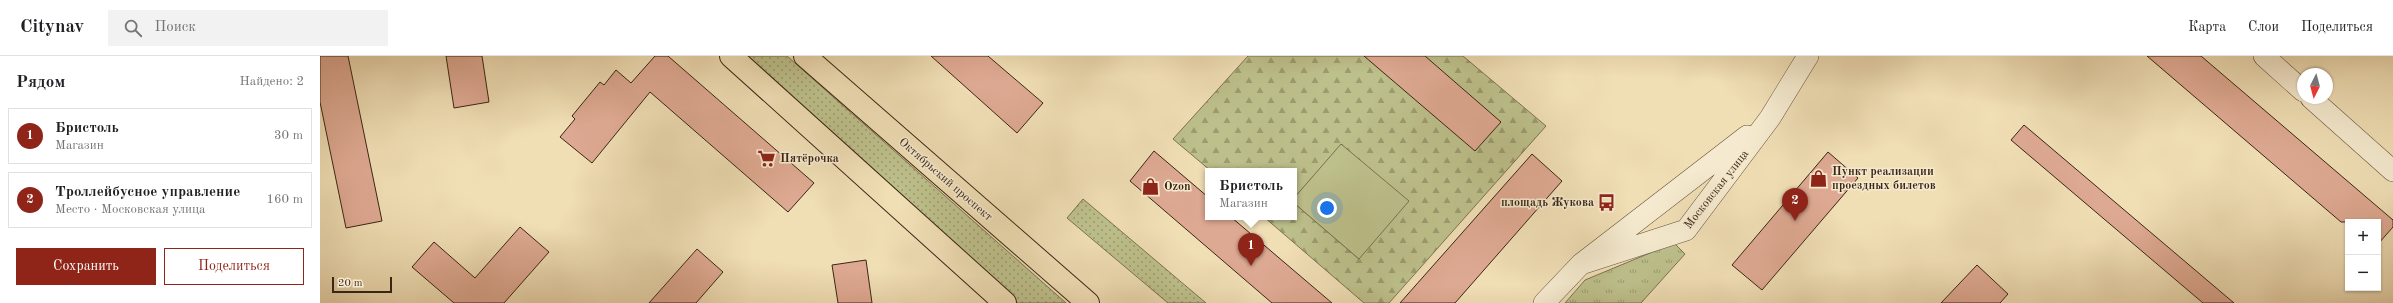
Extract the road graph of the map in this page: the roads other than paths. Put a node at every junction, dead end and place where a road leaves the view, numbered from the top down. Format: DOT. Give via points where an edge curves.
graph roads {
  1 [pos="805,56"];
  2 [pos="1808,56"];
  3 [pos="2264,56"];
  4 [pos="739,58"];
  5 [pos="2297,86"];
  6 [pos="2318,104"];
  7 [pos="1770,118"];
  8 [pos="2393,172"];
  9 [pos="1580,264"];
  10 [pos="1005,303"];
  11 [pos="1088,303"];
  12 [pos="1544,303"];
  1 -- 11 [label="main road, Октябрьский проспект"];
  2 -- 7 [label="street, Московская улица"];
  3 -- 5 [label="street"];
  4 -- 10 [label="main road"];
  6 -- 8 [label="street"];
  7 -- 9 [label="street, Московская улица"];
  7 -- 9 [label="street, Московская улица" via="1686,230"];
  9 -- 12 [label="street, Московская улица"];
}
